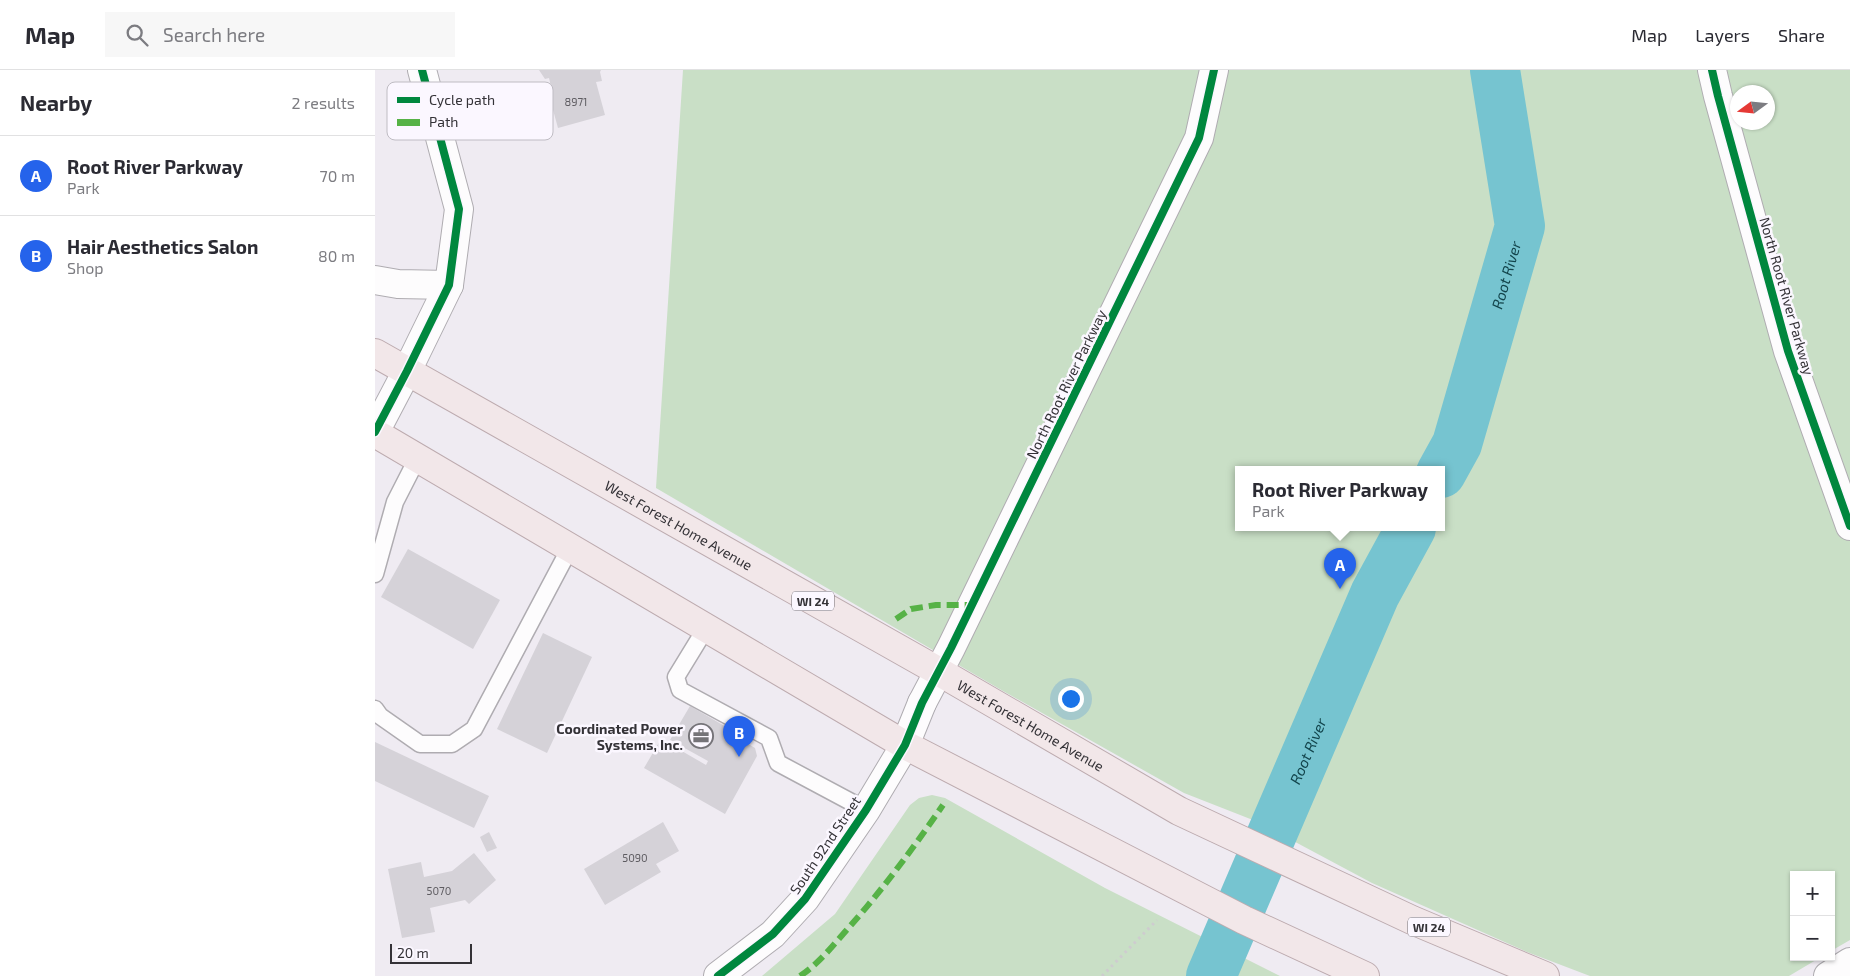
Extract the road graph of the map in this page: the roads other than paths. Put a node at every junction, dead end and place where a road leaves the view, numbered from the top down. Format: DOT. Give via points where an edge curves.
graph roads {
  1 [pos="1214,70"];
  2 [pos="1712,70"];
  3 [pos="441,140"];
  4 [pos="375,280"];
  5 [pos="449,285"];
  6 [pos="375,353"];
  7 [pos="407,371"];
  8 [pos="375,432"];
  9 [pos="419,457"];
  10 [pos="1850,526"];
  11 [pos="570,548"];
  12 [pos="375,574"];
  13 [pos="706,628"];
  14 [pos="938,672"];
  15 [pos="922,703"];
  16 [pos="375,709"];
  17 [pos="905,745"];
  18 [pos="866,810"];
  19 [pos="1850,962"];
  20 [pos="718,976"];
  21 [pos="1365,976"];
  22 [pos="1545,976"];
  23 [pos="1828,976"];
  1 -- 14 [label="street, North Root River Parkway" via="1199,138"];
  2 -- 10 [label="street, North Root River Parkway" via="1788,351"];
  3 -- 5 [label="street" via="459,208"];
  4 -- 5 [label="street"];
  5 -- 7 [label="street"];
  6 -- 7 [label="main road, West Forest Home Avenue / WI 24"];
  7 -- 8 [label="street"];
  7 -- 14 [label="main road, West Forest Home Avenue / WI 24"];
  8 -- 9 [label="main road"];
  9 -- 11 [label="main road"];
  9 -- 12 [label="lane" via="395,502"];
  11 -- 13 [label="main road"];
  11 -- 16 [label="lane" via="474,729 452,744 420,744"];
  13 -- 17 [label="main road"];
  13 -- 18 [label="lane" via="676,677 680,690 769,738 777,763"];
  14 -- 15 [label="street, North Root River Parkway"];
  14 -- 22 [label="main road, West Forest Home Avenue / WI 24" via="1179,812 1412,920"];
  15 -- 17 [label="street, South 92nd Street"];
  17 -- 18 [label="street, South 92nd Street"];
  17 -- 21 [label="main road" via="1224,910"];
  18 -- 20 [label="street, South 92nd Street" via="805,899 773,934"];
  19 -- 23 [label="street"];
}
